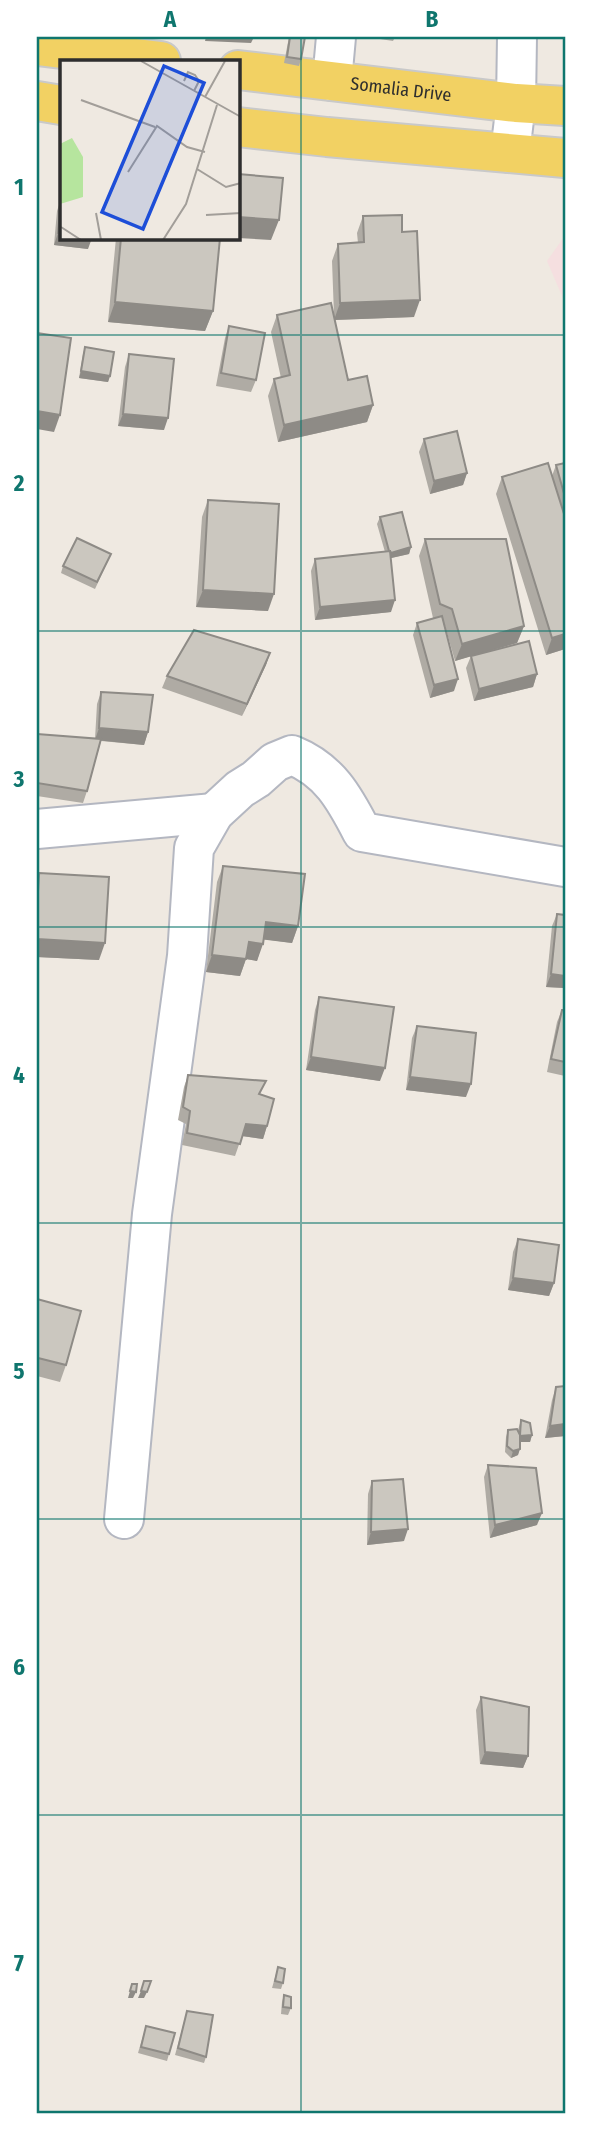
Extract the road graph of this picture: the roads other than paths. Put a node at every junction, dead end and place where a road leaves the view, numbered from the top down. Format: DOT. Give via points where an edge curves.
graph roads {
  1 [pos="336,37"];
  2 [pos="517,37"];
  3 [pos="78,44"];
  4 [pos="37,46"];
  5 [pos="155,60"];
  6 [pos="240,70"];
  7 [pos="332,81"];
  8 [pos="37,101"];
  9 [pos="516,103"];
  10 [pos="60,105"];
  11 [pos="565,106"];
  12 [pos="240,127"];
  13 [pos="510,153"];
  14 [pos="565,158"];
  15 [pos="214,813"];
  16 [pos="37,829"];
  17 [pos="565,867"];
  18 [pos="124,1519"];
  1 -- 7 [label="street"];
  2 -- 9 [label="street"];
  3 -- 4 [label="main road"];
  3 -- 5 [label="main road"];
  6 -- 7 [label="main road, Somalia Drive"];
  7 -- 9 [label="main road, Somalia Drive"];
  8 -- 10 [label="main road"];
  9 -- 11 [label="main road, Somalia Drive"];
  9 -- 13 [label="street"];
  12 -- 13 [label="main road"];
  13 -- 14 [label="main road"];
  15 -- 16 [label="street"];
  15 -- 17 [label="street" via="275,762 292,755 311,763 329,779 362,832"];
  15 -- 18 [label="street" via="194,848 187,956 152,1214"];
}
